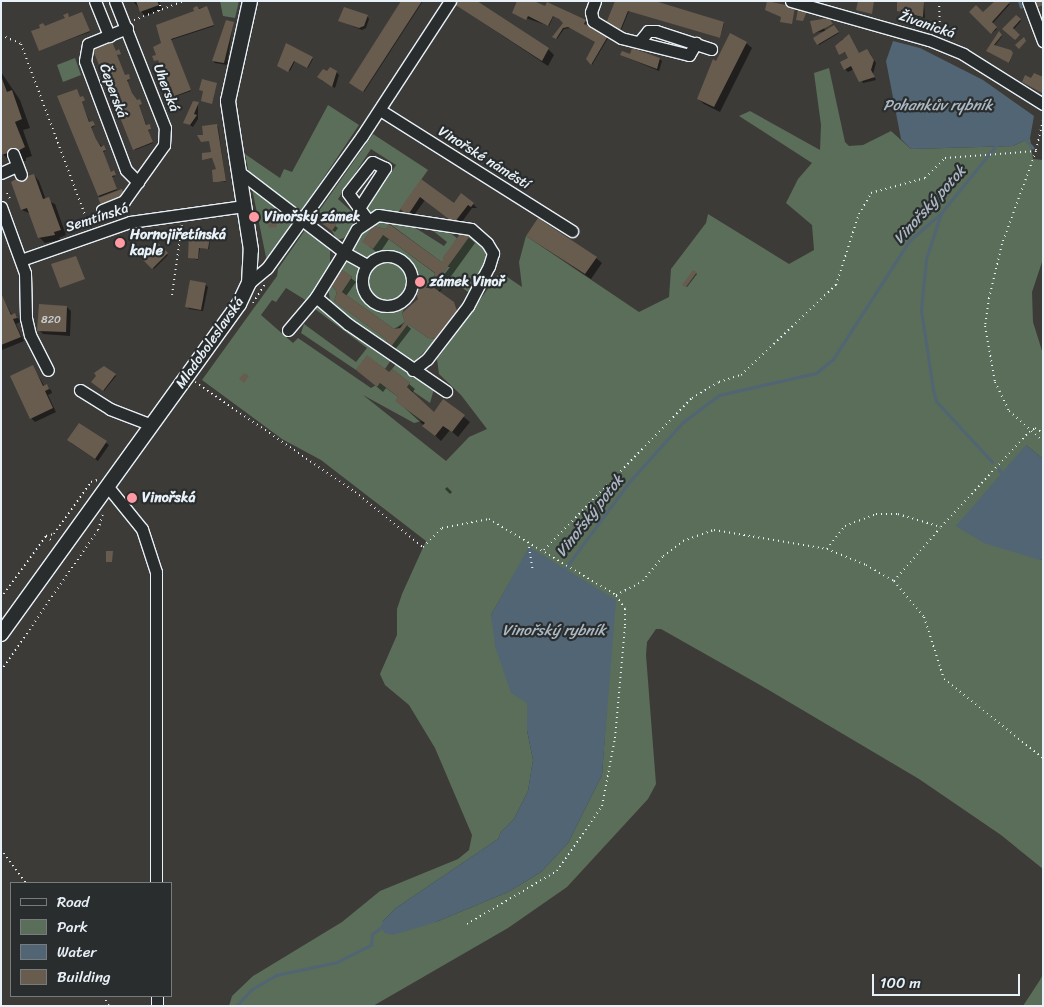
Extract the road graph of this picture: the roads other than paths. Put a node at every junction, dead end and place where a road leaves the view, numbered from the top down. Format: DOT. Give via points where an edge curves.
graph roads {
  1 [pos="115,1"];
  2 [pos="250,1"];
  3 [pos="450,1"];
  4 [pos="595,1"];
  5 [pos="791,1"];
  6 [pos="1028,1"];
  7 [pos="95,2"];
  8 [pos="126,26"];
  9 [pos="109,36"];
  10 [pos="1043,41"];
  11 [pos="711,49"];
  12 [pos="1043,104"];
  13 [pos="380,110"];
  14 [pos="13,154"];
  15 [pos="238,171"];
  16 [pos="1,173"];
  17 [pos="138,182"];
  18 [pos="244,206"];
  19 [pos="1,207"];
  20 [pos="359,208"];
  21 [pos="102,210"];
  22 [pos="301,220"];
  23 [pos="367,220"];
  24 [pos="572,231"];
  25 [pos="344,252"];
  26 [pos="21,260"];
  27 [pos="367,265"];
  28 [pos="248,284"];
  29 [pos="316,297"];
  30 [pos="288,330"];
  31 [pos="48,370"];
  32 [pos="413,370"];
  33 [pos="80,390"];
  34 [pos="446,391"];
  35 [pos="152,425"];
  36 [pos="105,482"];
  37 [pos="1,634"];
  38 [pos="156,882"];
  1 -- 8 [label="street, Uherská"];
  2 -- 15 [label="main road, Mladoboleslavská" via="228,101"];
  3 -- 13 [label="street"];
  4 -- 11 [label="street" via="591,12 600,27 621,38 689,55 696,43"];
  5 -- 12 [label="street, Živanická" via="941,45 963,54"];
  6 -- 10 [label="street"];
  7 -- 9 [label="street"];
  8 -- 9 [label="street, Čeperská"];
  8 -- 17 [label="street, Uherská" via="165,128 164,145"];
  9 -- 17 [label="street, Čeperská" via="88,44 85,61 126,170"];
  13 -- 22 [label="street"];
  13 -- 24 [label="street, Vinořské náměstí"];
  14 -- 16 [label="street" via="19,170"];
  15 -- 18 [label="main road, Mladoboleslavská"];
  15 -- 22 [label="street"];
  17 -- 21 [label="street, Uherská" via="124,201"];
  18 -- 26 [label="street, Semtínská" via="130,222"];
  18 -- 28 [label="main road, Mladoboleslavská" via="251,250"];
  19 -- 26 [label="street"];
  20 -- 23 [label="street"];
  22 -- 25 [label="street"];
  22 -- 28 [label="street" via="267,268"];
  23 -- 25 [label="street"];
  23 -- 32 [label="street" via="388,214 471,229 487,242 493,253 468,306 427,358"];
  25 -- 27 [label="street"];
  25 -- 29 [label="street"];
  26 -- 31 [label="street" via="30,335"];
  27 -- 27 [label="street" via="362,288 372,301 394,305 408,295 412,279 405,263 398,258 381,256"];
  28 -- 35 [label="main road, Mladoboleslavská" via="239,304"];
  29 -- 30 [label="street"];
  29 -- 32 [label="street"];
  32 -- 34 [label="street"];
  33 -- 35 [label="street" via="110,409"];
  35 -- 36 [label="main road, Mladoboleslavská"];
  36 -- 37 [label="main road, Mladoboleslavská" via="63,549"];
  36 -- 38 [label="street" via="142,529 156,572"];
}
